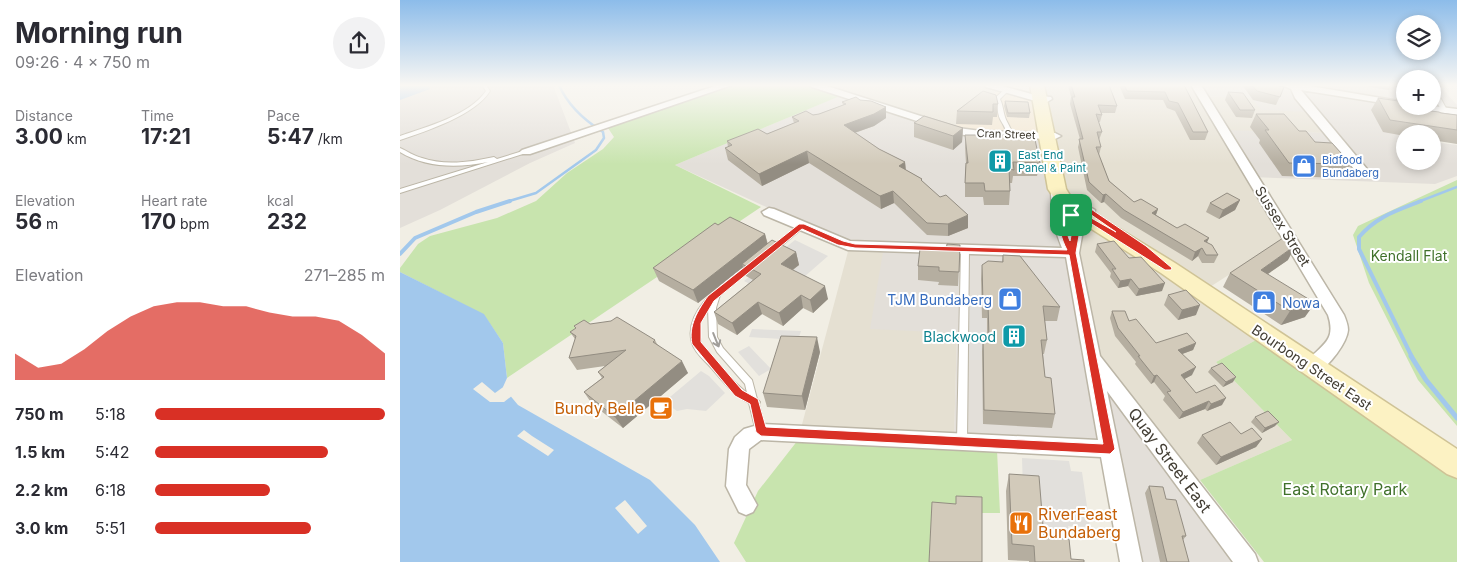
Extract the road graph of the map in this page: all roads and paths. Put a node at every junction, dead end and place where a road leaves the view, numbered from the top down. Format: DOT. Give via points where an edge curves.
graph roads {
  1 [pos="464,111"];
  2 [pos="651,111"];
  3 [pos="896,111"];
  4 [pos="1002,111"];
  5 [pos="1046,111"];
  6 [pos="1212,111"];
  7 [pos="1312,111"];
  8 [pos="1009,134"];
  9 [pos="1050,135"];
  10 [pos="400,138"];
  11 [pos="400,150"];
  12 [pos="526,152"];
  13 [pos="447,163"];
  14 [pos="1362,172"];
  15 [pos="435,181"];
  16 [pos="1057,189"];
  17 [pos="400,192"];
  18 [pos="1081,209"];
  19 [pos="769,212"];
  20 [pos="802,226"];
  21 [pos="1063,234"];
  22 [pos="965,249"];
  23 [pos="1072,253"];
  24 [pos="763,256"];
  25 [pos="756,262"];
  26 [pos="717,293"];
  27 [pos="1092,358"];
  28 [pos="1313,366"];
  29 [pos="754,402"];
  30 [pos="761,432"];
  31 [pos="962,441"];
  32 [pos="1110,449"];
  33 [pos="1457,465"];
  34 [pos="746,505"];
  35 [pos="1131,562"];
  36 [pos="1248,562"];
  1 -- 10 [label="lane"];
  2 -- 12 [label="street"];
  3 -- 8 [label="street, Cran Street" via="957,131"];
  4 -- 8 [label="lane"];
  5 -- 9 [label="main road"];
  6 -- 28 [label="street, Sussex Street" via="1339,320 1341,330 1334,346"];
  7 -- 14 [label="street"];
  8 -- 9 [label="street, Cran Street"];
  9 -- 16 [label="main road"];
  9 -- 18 [label="main road" via="1062,178"];
  11 -- 13 [label="lane" via="416,159"];
  12 -- 13 [label="lane" via="476,162"];
  12 -- 15 [label="lane"];
  13 -- 15 [label="lane" via="451,170"];
  15 -- 17 [label="lane"];
  16 -- 18 [label="main road, Bourbong Street East" via="1065,201"];
  16 -- 21 [label="street"];
  18 -- 21 [label="street" via="1066,221"];
  18 -- 23 [label="street"];
  18 -- 28 [label="main road, Bourbong Street East"];
  19 -- 20 [label="street"];
  20 -- 22 [label="street" via="848,245"];
  20 -- 24 [label="lane"];
  21 -- 23 [label="street"];
  22 -- 23 [label="street"];
  22 -- 31 [label="lane"];
  23 -- 27 [label="street"];
  25 -- 26 [label="lane"];
  26 -- 29 [label="lane, one-way" via="712,308 713,337 749,383"];
  26 -- 29 [label="lane" via="699,316 695,329 696,344 738,393"];
  27 -- 32 [label="street"];
  27 -- 36 [label="street, Quay Street East"];
  28 -- 33 [label="main road, Bourbong Street East"];
  29 -- 30 [label="lane"];
  30 -- 31 [label="street"];
  30 -- 34 [label="street" via="750,435 739,449 736,486"];
  31 -- 32 [label="street"];
  32 -- 35 [label="street"];
}
